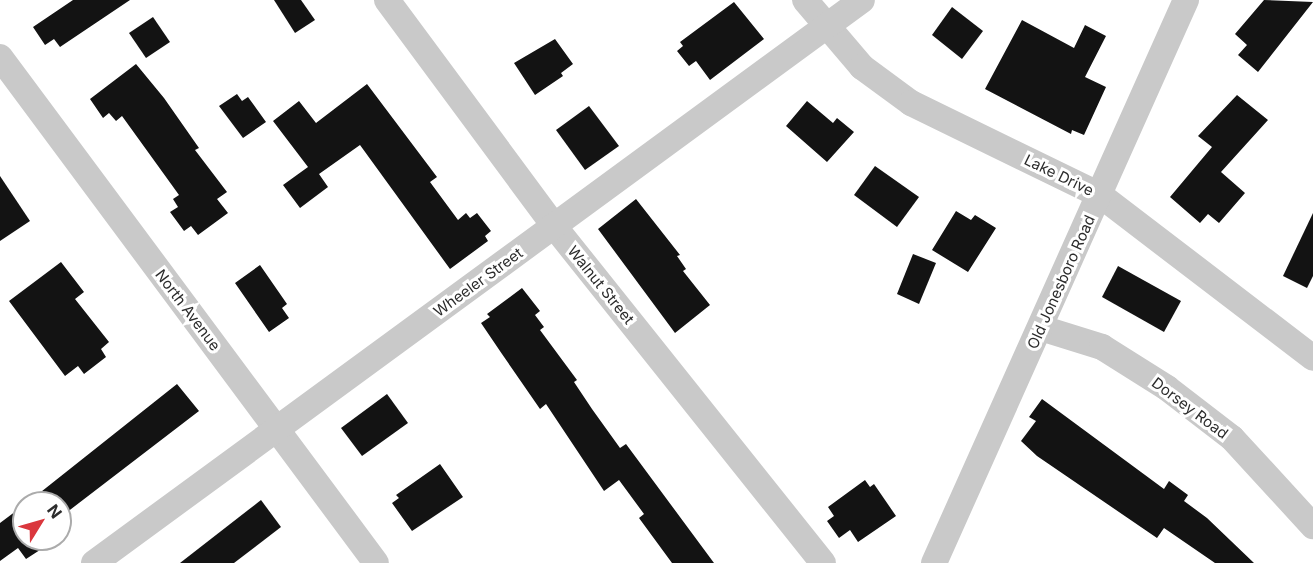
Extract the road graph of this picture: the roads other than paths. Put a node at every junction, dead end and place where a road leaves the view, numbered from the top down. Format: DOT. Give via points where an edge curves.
graph roads {
  1 [pos="387,0"];
  2 [pos="805,0"];
  3 [pos="862,0"];
  4 [pos="1186,0"];
  5 [pos="825,27"];
  6 [pos="0,57"];
  7 [pos="1100,195"];
  8 [pos="554,226"];
  9 [pos="1041,328"];
  10 [pos="1313,358"];
  11 [pos="277,429"];
  12 [pos="1313,526"];
  13 [pos="94,563"];
  14 [pos="376,563"];
  15 [pos="823,563"];
  16 [pos="933,563"];
  1 -- 8 [label="street, Walnut Street"];
  2 -- 5 [label="street, Lake Drive"];
  3 -- 5 [label="street, Wheeler Street"];
  4 -- 7 [label="street, Old Jonesboro Road"];
  5 -- 7 [label="street, Lake Drive" via="862,67 911,103"];
  5 -- 8 [label="street, Wheeler Street"];
  6 -- 11 [label="street, North Avenue"];
  7 -- 9 [label="street, Old Jonesboro Road"];
  7 -- 10 [label="street, Lake Drive"];
  8 -- 11 [label="street, Wheeler Street"];
  8 -- 15 [label="street, Walnut Street"];
  9 -- 12 [label="street, Dorsey Road" via="1102,347 1167,388 1232,438"];
  9 -- 16 [label="street, Old Jonesboro Road"];
  11 -- 13 [label="street, Wheeler Street"];
  11 -- 14 [label="street, North Avenue"];
}
